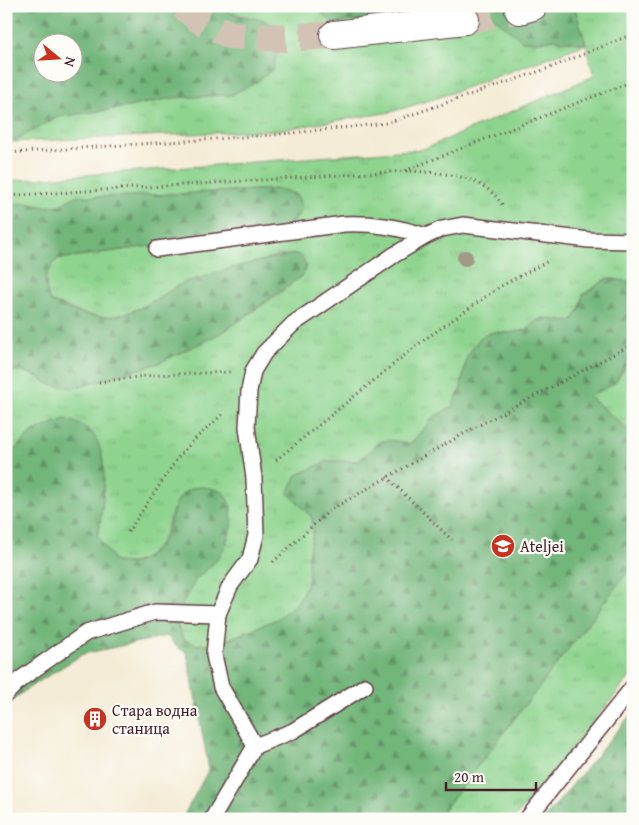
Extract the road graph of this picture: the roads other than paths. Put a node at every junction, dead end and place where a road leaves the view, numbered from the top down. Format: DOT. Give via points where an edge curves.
graph roads {
  1 [pos="465,20"];
  2 [pos="334,35"];
  3 [pos="426,236"];
  4 [pos="633,241"];
  5 [pos="156,249"];
  6 [pos="218,614"];
  7 [pos="365,686"];
  8 [pos="633,687"];
  9 [pos="6,694"];
  10 [pos="255,746"];
  11 [pos="212,819"];
  12 [pos="527,819"];
  1 -- 2 [label="street"];
  3 -- 4 [label="lane" via="463,225 589,240"];
  3 -- 5 [label="lane" via="400,228 344,224"];
  3 -- 6 [label="lane" via="293,324 264,353 253,371 247,427 254,478 256,535 250,560 230,586"];
  6 -- 9 [label="lane" via="155,612 86,633 22,678"];
  6 -- 10 [label="lane" via="214,655 221,687"];
  7 -- 10 [label="lane" via="293,731"];
  8 -- 12 [label="lane"];
  10 -- 11 [label="lane"];
}
